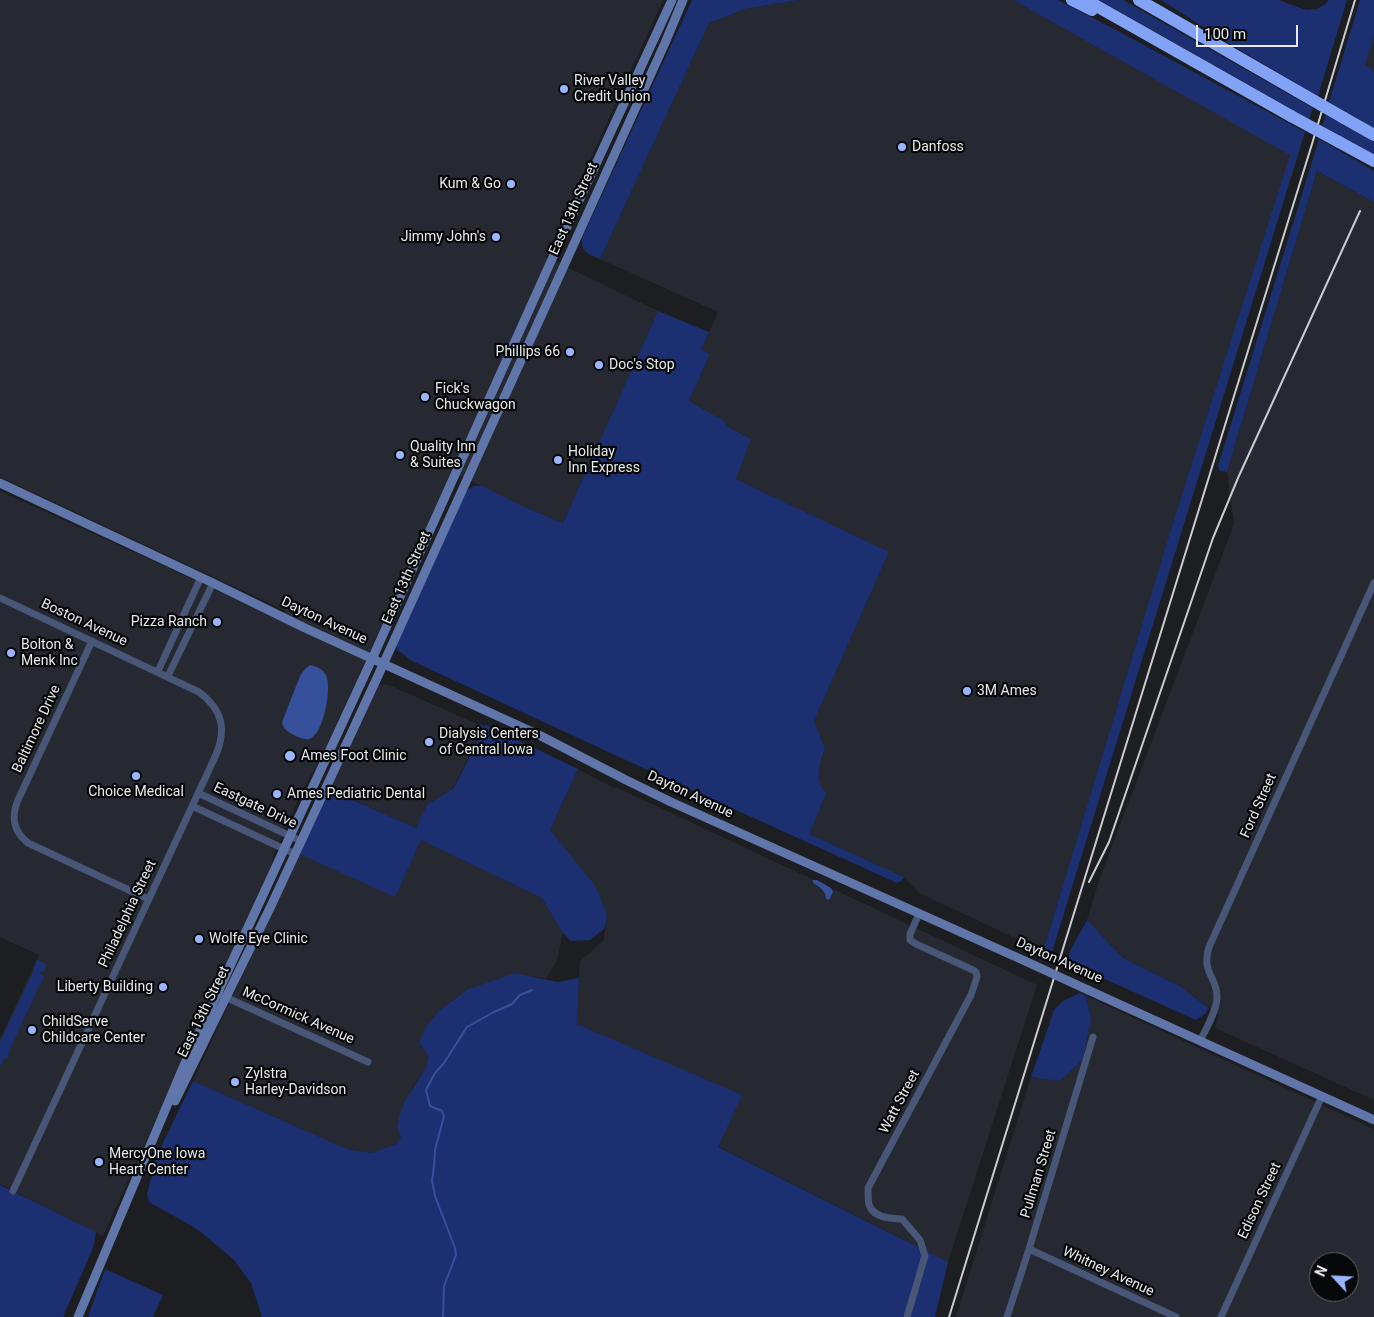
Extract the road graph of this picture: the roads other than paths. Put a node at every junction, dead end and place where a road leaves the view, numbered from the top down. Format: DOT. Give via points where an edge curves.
graph roads {
  1 [pos="672,0"];
  2 [pos="683,0"];
  3 [pos="1072,0"];
  4 [pos="1086,0"];
  5 [pos="1139,0"];
  6 [pos="1155,0"];
  7 [pos="1213,41"];
  8 [pos="1185,56"];
  9 [pos="1374,134"];
  10 [pos="1374,161"];
  11 [pos="0,483"];
  12 [pos="201,577"];
  13 [pos="213,583"];
  14 [pos="1374,583"];
  15 [pos="0,598"];
  16 [pos="92,641"];
  17 [pos="372,658"];
  18 [pos="383,664"];
  19 [pos="158,671"];
  20 [pos="168,676"];
  21 [pos="198,793"];
  22 [pos="192,806"];
  23 [pos="290,836"];
  24 [pos="301,841"];
  25 [pos="284,849"];
  26 [pos="295,854"];
  27 [pos="148,899"];
  28 [pos="920,914"];
  29 [pos="222,996"];
  30 [pos="1093,1037"];
  31 [pos="1200,1041"];
  32 [pos="368,1062"];
  33 [pos="1322,1096"];
  34 [pos="1374,1120"];
  35 [pos="13,1191"];
  36 [pos="1029,1249"];
  37 [pos="78,1317"];
  38 [pos="907,1317"];
  39 [pos="1007,1317"];
  40 [pos="1176,1317"];
  41 [pos="1220,1317"];
  1 -- 17 [label="main road, East 13th Street"];
  2 -- 18 [label="main road, East 13th Street"];
  3 -- 8 [label="highway"];
  4 -- 8 [label="highway"];
  5 -- 7 [label="highway"];
  6 -- 7 [label="highway"];
  7 -- 9 [label="highway, bridge"];
  8 -- 10 [label="highway, bridge"];
  11 -- 12 [label="main road, Dayton Avenue"];
  12 -- 13 [label="main road, Dayton Avenue"];
  12 -- 19 [label="street"];
  13 -- 17 [label="main road, Dayton Avenue"];
  13 -- 20 [label="street"];
  14 -- 31 [label="street, Ford Street" via="1209,947 1206,963 1217,997"];
  15 -- 16 [label="street, Boston Avenue"];
  16 -- 19 [label="street, Boston Avenue"];
  16 -- 27 [label="street, Baltimore Drive" via="18,800 14,810 16,829 28,843"];
  17 -- 18 [label="main road, Dayton Avenue"];
  17 -- 23 [label="main road, East 13th Street"];
  18 -- 24 [label="main road, East 13th Street"];
  18 -- 28 [label="main road, Dayton Avenue" via="539,735 671,802"];
  19 -- 20 [label="street, Philadelphia Street"];
  20 -- 21 [label="street, Philadelphia Street" via="204,695 220,718 221,740"];
  21 -- 22 [label="street, Philadelphia Street"];
  21 -- 23 [label="street, Eastgate Drive"];
  22 -- 25 [label="street, Eastgate Drive"];
  22 -- 27 [label="street, Philadelphia Street"];
  23 -- 24 [label="street, Eastgate Drive"];
  23 -- 25 [label="main road, East 13th Street"];
  24 -- 26 [label="main road, East 13th Street"];
  25 -- 26 [label="street, Eastgate Drive"];
  25 -- 29 [label="main road, East 13th Street"];
  26 -- 29 [label="main road, East 13th Street"];
  27 -- 35 [label="street, Philadelphia Street"];
  28 -- 31 [label="main road, Dayton Avenue, bridge"];
  28 -- 38 [label="street, Watt Street" via="910,940 973,970 977,976 971,995 868,1188 869,1205 875,1213 902,1219 920,1240 925,1256"];
  29 -- 32 [label="street, McCormick Avenue"];
  29 -- 37 [label="main road, East 13th Street" via="189,1074 144,1161"];
  30 -- 36 [label="street, Pullman Street"];
  31 -- 33 [label="main road, Dayton Avenue"];
  33 -- 34 [label="main road, Dayton Avenue"];
  33 -- 41 [label="street, Edison Street"];
  36 -- 39 [label="street, Pullman Street"];
  36 -- 40 [label="street, Whitney Avenue"];
}
